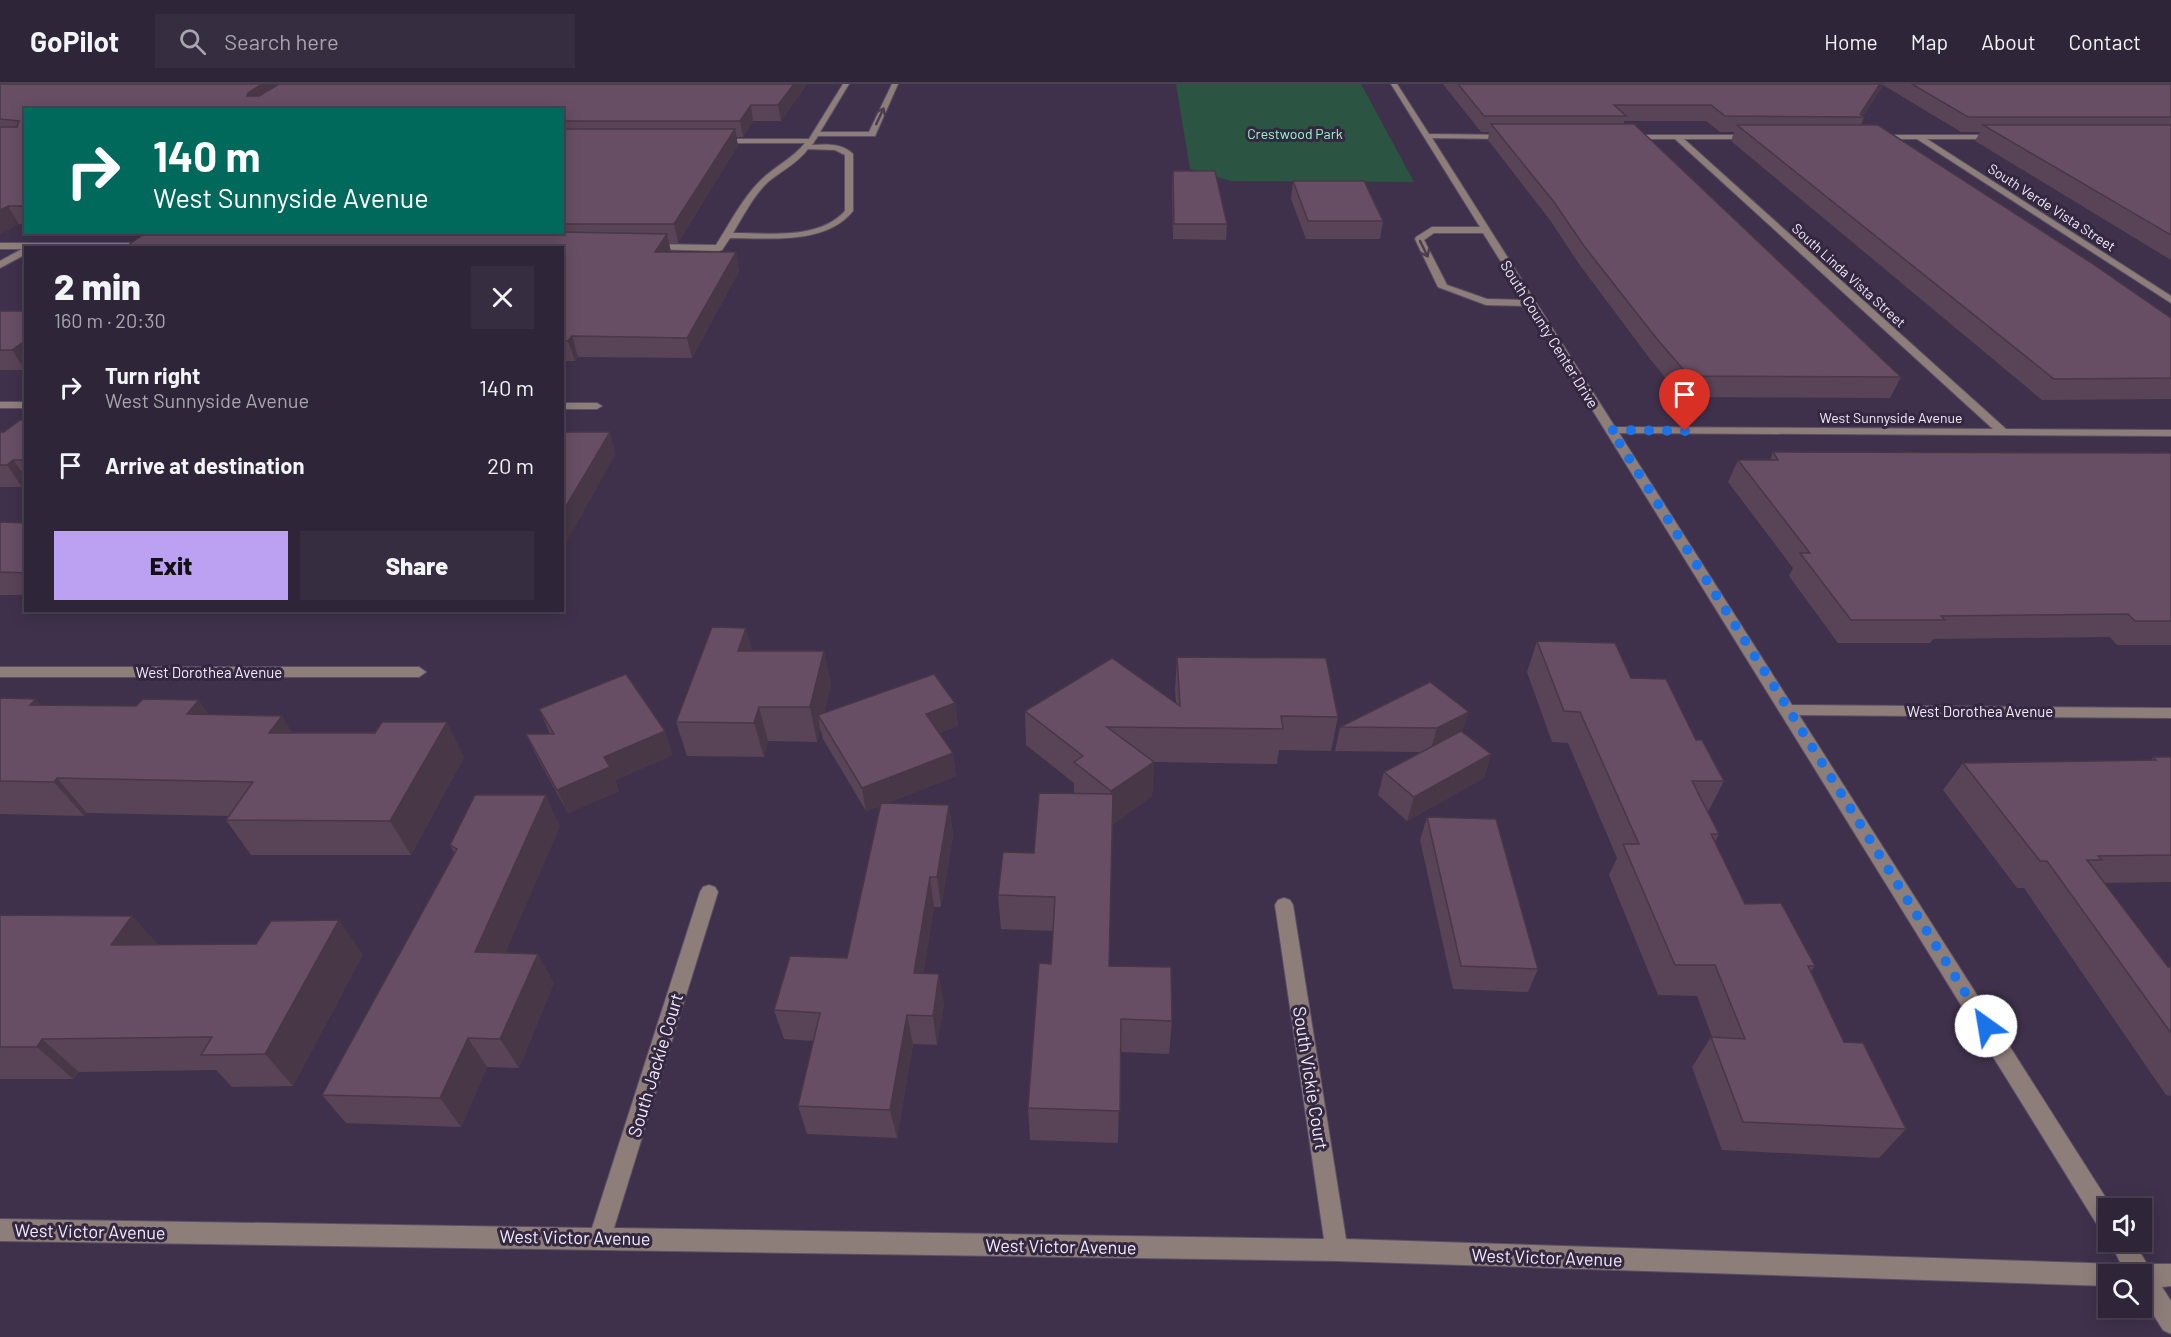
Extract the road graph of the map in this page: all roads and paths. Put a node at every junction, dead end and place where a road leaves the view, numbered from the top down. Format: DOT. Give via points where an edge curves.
graph roads {
  1 [pos="846,84"];
  2 [pos="895,84"];
  3 [pos="1395,84"];
  4 [pos="1425,136"];
  5 [pos="1521,136"];
  6 [pos="1617,137"];
  7 [pos="1677,137"];
  8 [pos="1758,137"];
  9 [pos="1873,137"];
  10 [pos="1919,137"];
  11 [pos="1999,137"];
  12 [pos="704,141"];
  13 [pos="811,141"];
  14 [pos="1484,230"];
  15 [pos="49,236"];
  16 [pos="727,236"];
  17 [pos="0,246"];
  18 [pos="32,246"];
  19 [pos="640,247"];
  20 [pos="24,248"];
  21 [pos="24,251"];
  22 [pos="0,265"];
  23 [pos="2171,300"];
  24 [pos="1531,303"];
  25 [pos="0,405"];
  26 [pos="24,405"];
  27 [pos="564,406"];
  28 [pos="597,406"];
  29 [pos="1611,430"];
  30 [pos="2004,433"];
  31 [pos="2171,433"];
  32 [pos="0,672"];
  33 [pos="419,672"];
  34 [pos="1789,710"];
  35 [pos="2171,712"];
  36 [pos="709,892"];
  37 [pos="1284,905"];
  38 [pos="2098,1205"];
  39 [pos="0,1230"];
  40 [pos="600,1238"];
  41 [pos="1337,1251"];
  42 [pos="2098,1274"];
  43 [pos="2171,1275"];
  44 [pos="2152,1276"];
  45 [pos="2152,1292"];
  46 [pos="2171,1322"];
  1 -- 13 [label="street"];
  13 -- 2 [label="street, one-way" via="872,134"];
  3 -- 4 [label="street, South County Center Drive"];
  4 -- 5 [label="street"];
  4 -- 14 [label="street, South County Center Drive"];
  6 -- 7 [label="street"];
  7 -- 8 [label="street"];
  7 -- 30 [label="street, South Linda Vista Street"];
  9 -- 10 [label="street"];
  10 -- 11 [label="street"];
  10 -- 23 [label="street, South Verde Vista Street"];
  12 -- 13 [label="street"];
  13 -- 16 [label="street" via="751,197"];
  13 -- 16 [label="street" via="849,154 849,211 845,219 812,232"];
  14 -- 24 [label="street, South County Center Drive"];
  14 -- 24 [label="street, one-way" via="1432,230 1419,239 1443,287 1486,302"];
  15 -- 18 [label="street"];
  16 -- 19 [label="street" via="719,248"];
  17 -- 20 [label="street"];
  21 -- 22 [label="street"];
  24 -- 29 [label="street, South County Center Drive"];
  25 -- 26 [label="street"];
  27 -- 28 [label="street"];
  29 -- 30 [label="street, West Sunnyside Avenue"];
  29 -- 34 [label="street, South County Center Drive"];
  30 -- 31 [label="street, West Sunnyside Avenue"];
  32 -- 33 [label="street, West Dorothea Avenue"];
  34 -- 35 [label="street, West Dorothea Avenue"];
  34 -- 38 [label="street, South County Center Drive"];
  36 -- 40 [label="street, South Jackie Court"];
  37 -- 41 [label="street, South Vickie Court"];
  39 -- 40 [label="street, West Victor Avenue"];
  40 -- 41 [label="street, West Victor Avenue"];
  41 -- 42 [label="street, West Victor Avenue"];
  43 -- 44 [label="street"];
  45 -- 46 [label="street"];
}
